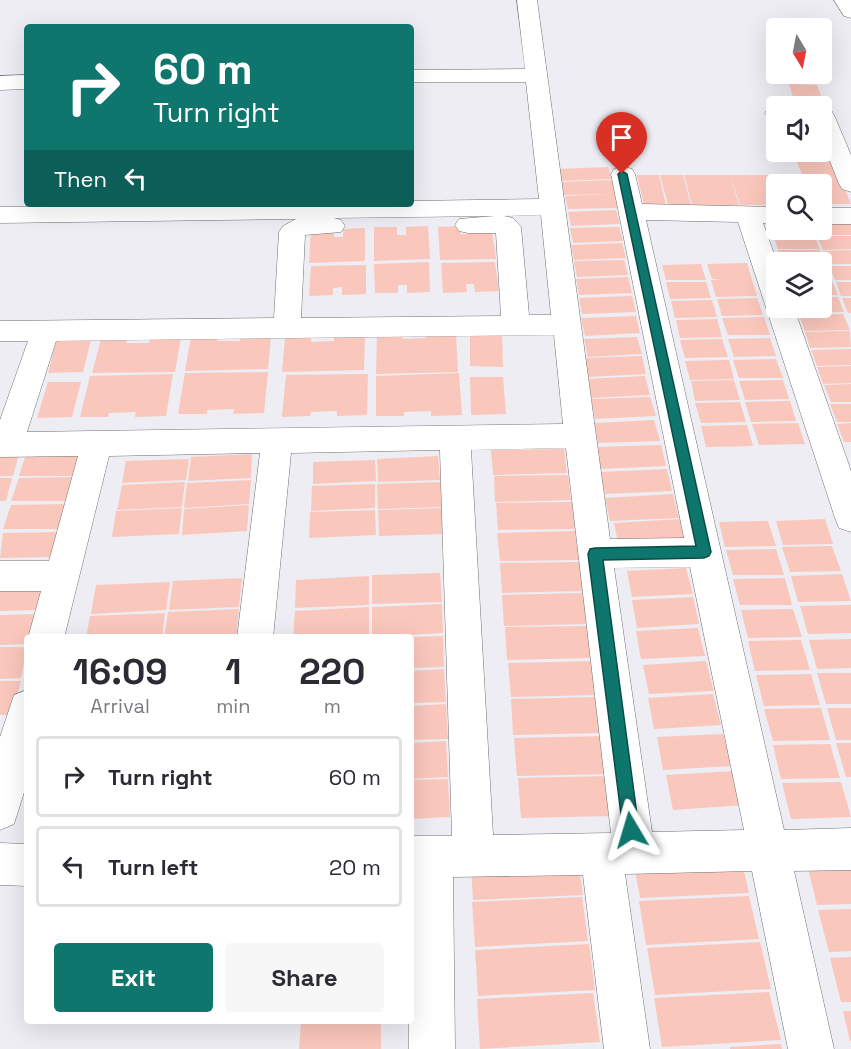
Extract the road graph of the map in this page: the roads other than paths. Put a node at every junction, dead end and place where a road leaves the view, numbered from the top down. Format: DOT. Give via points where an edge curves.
graph roads {
  1 [pos="527,0"];
  2 [pos="844,0"];
  3 [pos="851,12"];
  4 [pos="536,75"];
  5 [pos="414,76"];
  6 [pos="24,82"];
  7 [pos="0,83"];
  8 [pos="832,116"];
  9 [pos="851,117"];
  10 [pos="832,139"];
  11 [pos="622,174"];
  12 [pos="851,184"];
  13 [pos="552,207"];
  14 [pos="631,212"];
  15 [pos="0,215"];
  16 [pos="748,215"];
  17 [pos="766,215"];
  18 [pos="832,216"];
  19 [pos="851,216"];
  20 [pos="766,268"];
  21 [pos="783,318"];
  22 [pos="566,325"];
  23 [pos="516,326"];
  24 [pos="286,328"];
  25 [pos="45,331"];
  26 [pos="0,332"];
  27 [pos="580,436"];
  28 [pos="455,438"];
  29 [pos="277,441"];
  30 [pos="97,443"];
  31 [pos="3,445"];
  32 [pos="851,518"];
  33 [pos="704,552"];
  34 [pos="595,554"];
  35 [pos="0,576"];
  36 [pos="62,576"];
  37 [pos="47,634"];
  38 [pos="255,634"];
  39 [pos="24,719"];
  40 [pos="0,810"];
  41 [pos="851,849"];
  42 [pos="768,850"];
  43 [pos="617,853"];
  44 [pos="438,856"];
  45 [pos="0,864"];
  46 [pos="24,865"];
  47 [pos="432,1049"];
  48 [pos="627,1049"];
  49 [pos="811,1049"];
  1 -- 4 [label="street"];
  2 -- 3 [label="street"];
  4 -- 5 [label="street"];
  4 -- 13 [label="street"];
  6 -- 7 [label="street"];
  8 -- 9 [label="street"];
  10 -- 12 [label="street"];
  11 -- 14 [label="street"];
  13 -- 15 [label="street"];
  13 -- 22 [label="street"];
  14 -- 16 [label="street"];
  14 -- 33 [label="street"];
  16 -- 17 [label="street"];
  16 -- 20 [label="street"];
  18 -- 19 [label="street"];
  21 -- 32 [label="street"];
  22 -- 23 [label="street"];
  22 -- 27 [label="street"];
  23 -- 24 [label="street"];
  23 -- 24 [label="street" via="509,231 504,224 300,226 292,232"];
  24 -- 25 [label="street"];
  25 -- 26 [label="street"];
  25 -- 31 [label="street"];
  27 -- 28 [label="street"];
  27 -- 34 [label="street"];
  28 -- 29 [label="street"];
  28 -- 44 [label="street"];
  29 -- 30 [label="street"];
  29 -- 38 [label="street"];
  30 -- 31 [label="street"];
  30 -- 36 [label="street"];
  33 -- 34 [label="street"];
  33 -- 42 [label="street"];
  34 -- 43 [label="street"];
  35 -- 36 [label="street"];
  36 -- 37 [label="street"];
  39 -- 40 [label="street"];
  41 -- 42 [label="street"];
  42 -- 43 [label="street"];
  42 -- 49 [label="street"];
  43 -- 44 [label="street"];
  43 -- 48 [label="street"];
  44 -- 47 [label="street"];
  45 -- 46 [label="street"];
}
